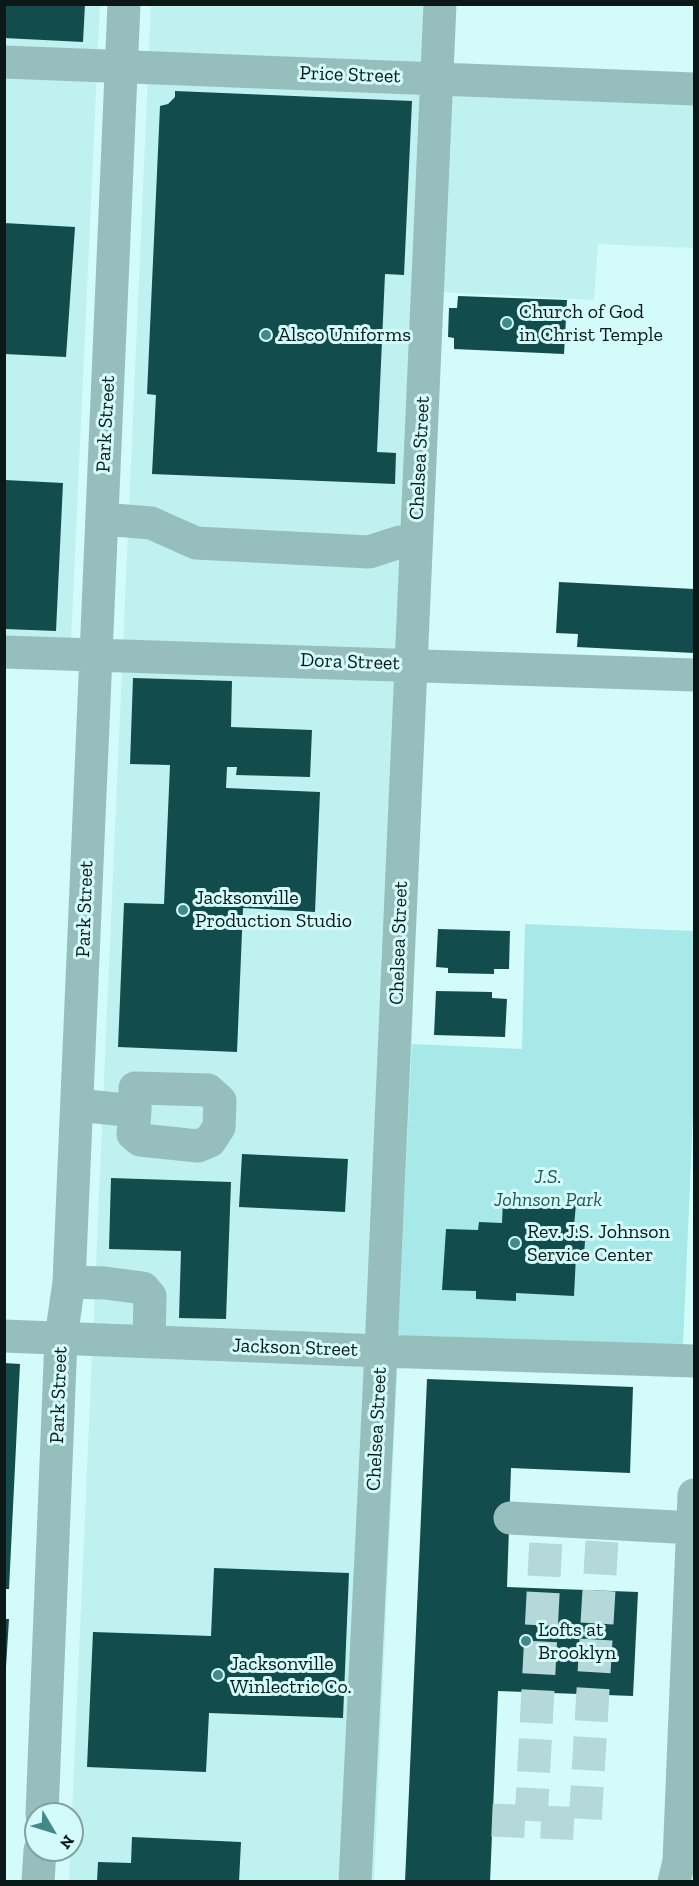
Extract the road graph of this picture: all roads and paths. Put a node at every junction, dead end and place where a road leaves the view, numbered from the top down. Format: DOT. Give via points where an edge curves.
graph roads {
  1 [pos="124,4"];
  2 [pos="440,4"];
  3 [pos="4,62"];
  4 [pos="122,66"];
  5 [pos="437,79"];
  6 [pos="694,89"];
  7 [pos="102,519"];
  8 [pos="416,543"];
  9 [pos="4,652"];
  10 [pos="96,655"];
  11 [pos="411,664"];
  12 [pos="694,675"];
  13 [pos="77,1105"];
  14 [pos="135,1111"];
  15 [pos="69,1282"];
  16 [pos="4,1336"];
  17 [pos="61,1338"];
  18 [pos="149,1341"];
  19 [pos="381,1351"];
  20 [pos="694,1360"];
  21 [pos="694,1496"];
  22 [pos="510,1518"];
  23 [pos="693,1528"];
  24 [pos="42,1802"];
  25 [pos="39,1862"];
  26 [pos="38,1881"];
  27 [pos="355,1881"];
  28 [pos="674,1881"];
  1 -- 4 [label="street, Park Street"];
  2 -- 5 [label="street, Chelsea Street"];
  3 -- 4 [label="street, Price Street"];
  4 -- 5 [label="street, Price Street"];
  4 -- 7 [label="street, Park Street"];
  5 -- 6 [label="street, Price Street"];
  5 -- 8 [label="street, Chelsea Street"];
  7 -- 8 [label="street" via="151,523 196,543 369,552 400,542"];
  7 -- 10 [label="street, Park Street"];
  8 -- 11 [label="street, Chelsea Street"];
  9 -- 10 [label="street, Dora Street"];
  10 -- 11 [label="street, Dora Street"];
  10 -- 13 [label="street, Park Street"];
  11 -- 12 [label="street, Dora Street"];
  11 -- 19 [label="street, Chelsea Street"];
  13 -- 14 [label="street"];
  13 -- 15 [label="street, Park Street"];
  15 -- 17 [label="street, Park Street"];
  15 -- 18 [label="street" via="143,1288 150,1296"];
  16 -- 17 [label="street, Jackson Street"];
  17 -- 18 [label="street, Jackson Street"];
  17 -- 24 [label="street, Park Street"];
  18 -- 19 [label="street, Jackson Street"];
  19 -- 20 [label="street, Jackson Street"];
  19 -- 27 [label="street, Chelsea Street"];
  21 -- 23 [label="street"];
  22 -- 23 [label="street"];
  23 -- 28 [label="street" via="679,1861"];
  25 -- 26 [label="street"];
}
